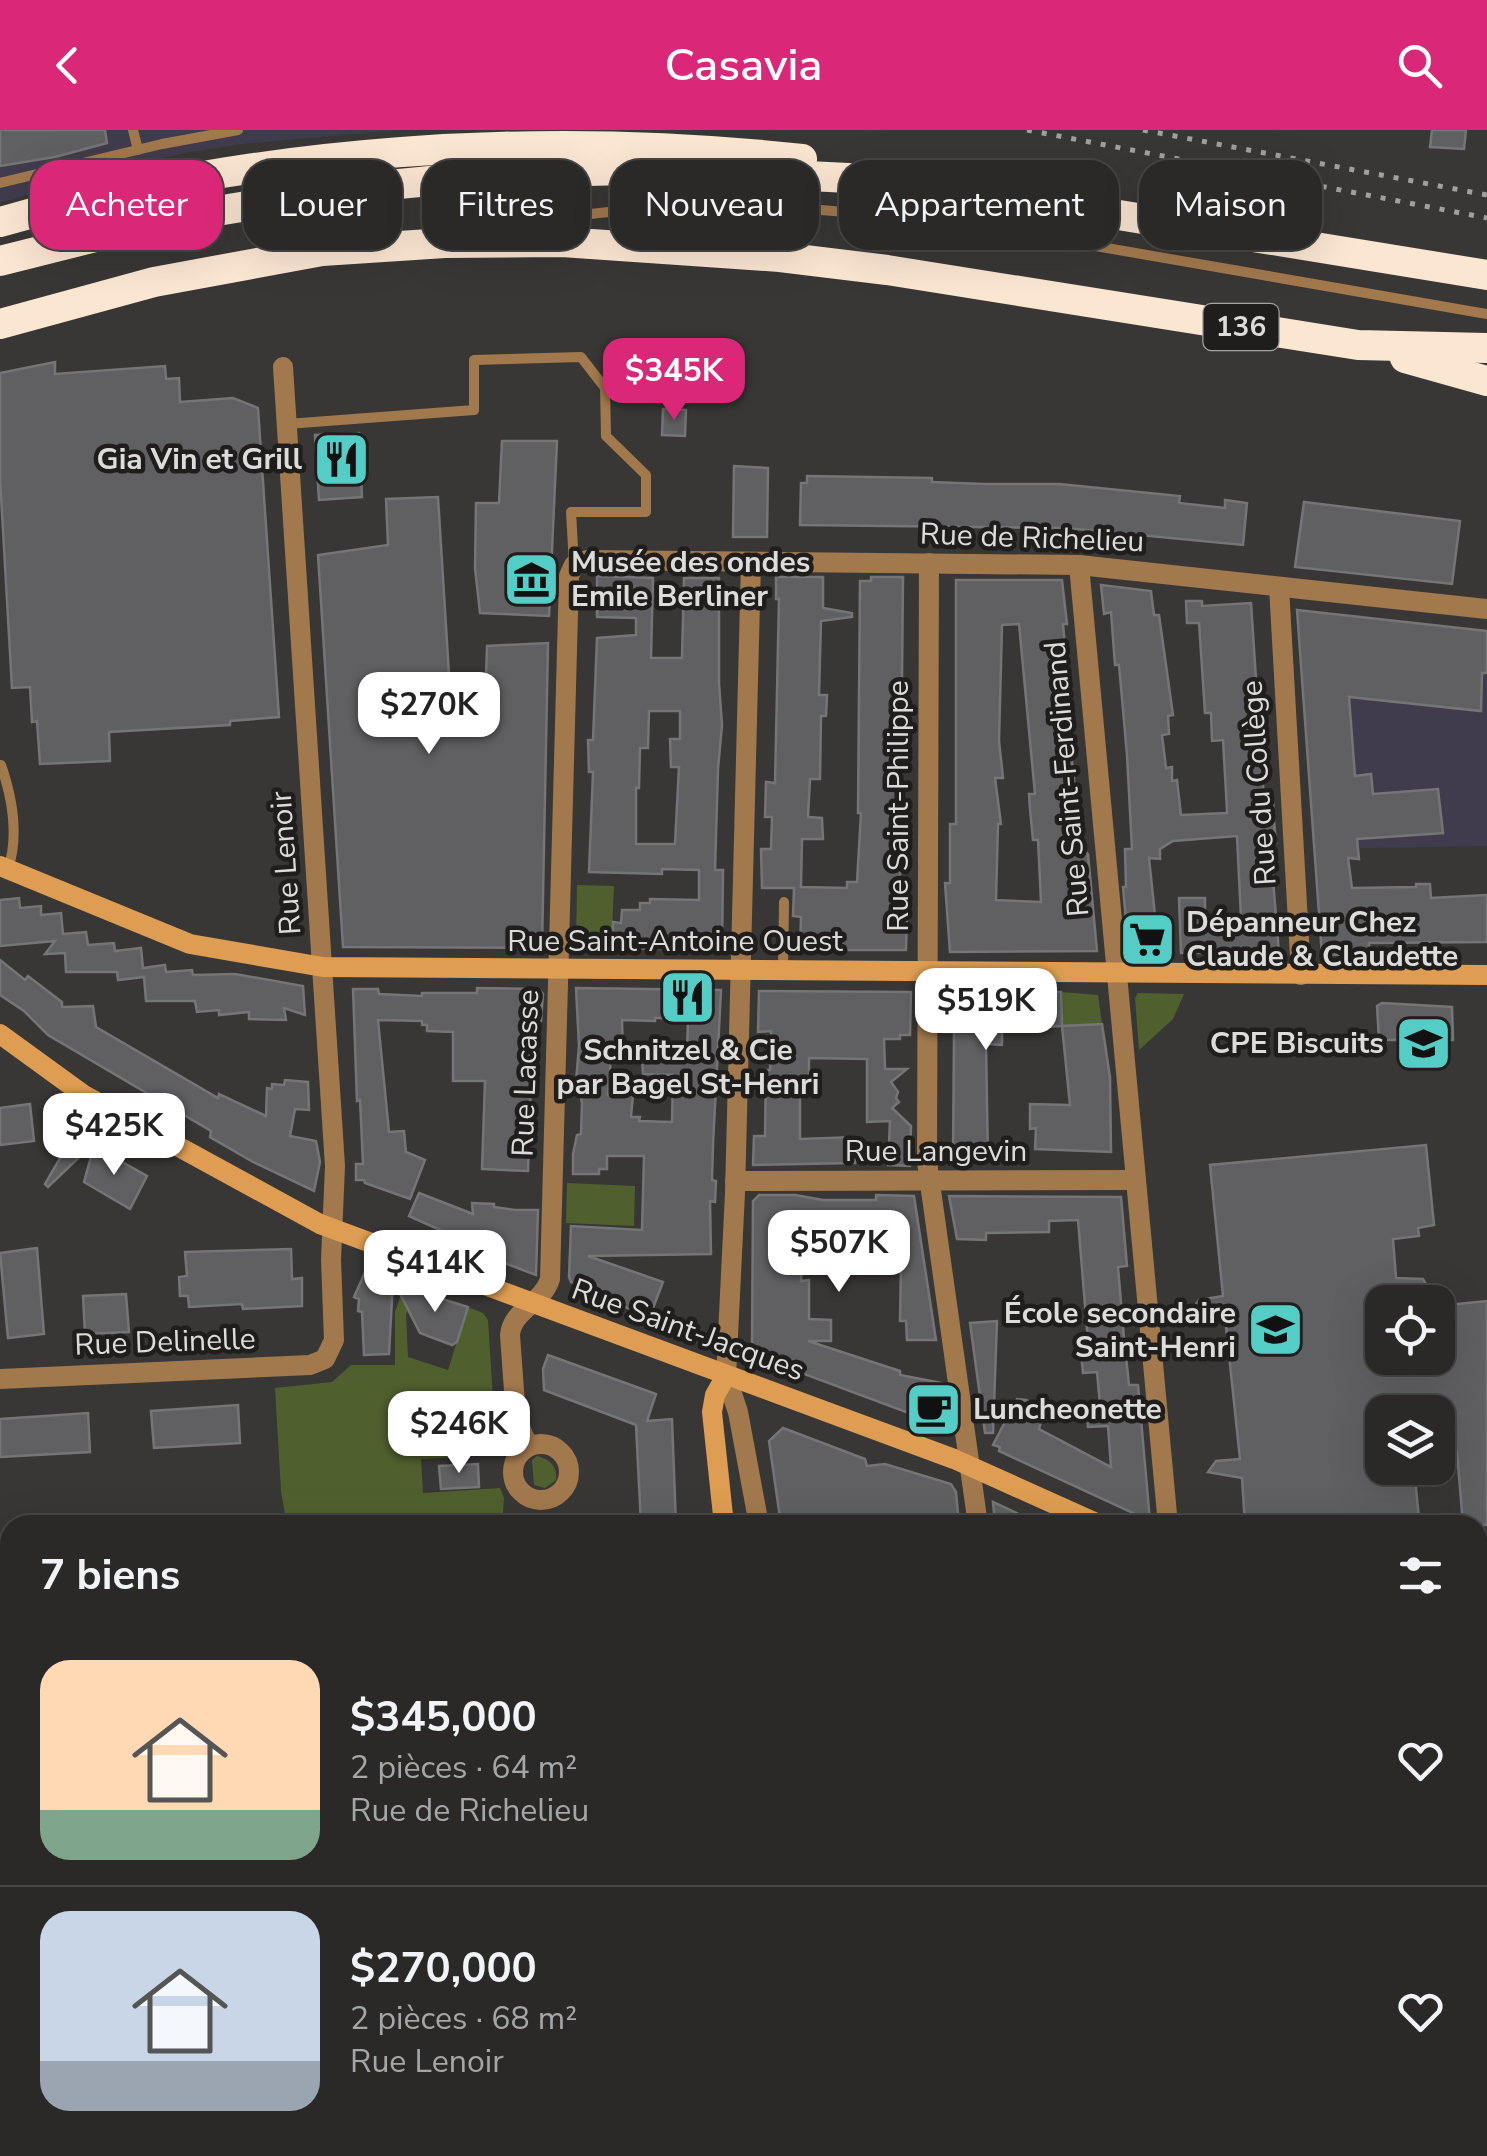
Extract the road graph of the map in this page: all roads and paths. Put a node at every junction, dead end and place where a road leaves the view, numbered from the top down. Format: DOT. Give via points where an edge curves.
graph roads {
  1 [pos="134,130"];
  2 [pos="238,130"];
  3 [pos="206,132"];
  4 [pos="138,150"];
  5 [pos="839,167"];
  6 [pos="839,178"];
  7 [pos="0,183"];
  8 [pos="1119,215"];
  9 [pos="0,222"];
  10 [pos="322,252"];
  11 [pos="0,261"];
  12 [pos="1487,275"];
  13 [pos="1487,314"];
  14 [pos="0,324"];
  15 [pos="1358,345"];
  16 [pos="1487,348"];
  17 [pos="283,366"];
  18 [pos="1487,381"];
  19 [pos="286,424"];
  20 [pos="751,562"];
  21 [pos="929,563"];
  22 [pos="574,565"];
  23 [pos="1079,565"];
  24 [pos="1279,587"];
  25 [pos="1487,608"];
  26 [pos="0,752"];
  27 [pos="0,766"];
  28 [pos="4,867"];
  29 [pos="784,902"];
  30 [pos="323,967"];
  31 [pos="559,971"];
  32 [pos="741,972"];
  33 [pos="784,972"];
  34 [pos="926,973"];
  35 [pos="1116,974"];
  36 [pos="1301,975"];
  37 [pos="1487,975"];
  38 [pos="0,1034"];
  39 [pos="735,1180"];
  40 [pos="1136,1180"];
  41 [pos="930,1182"];
  42 [pos="333,1230"];
  43 [pos="532,1304"];
  44 [pos="328,1355"];
  45 [pos="726,1376"];
  46 [pos="0,1379"];
  47 [pos="528,1446"];
  48 [pos="970,1465"];
  49 [pos="723,1515"];
  50 [pos="756,1515"];
  51 [pos="977,1515"];
  52 [pos="1079,1515"];
  53 [pos="1167,1515"];
  1 -- 4 [label="lane"];
  2 -- 3 [label="lane"];
  3 -- 4 [label="lane"];
  4 -- 7 [label="lane"];
  5 -- 9 [label="highway" via="706,142 492,138 248,164"];
  6 -- 11 [label="highway" via="682,170 425,180 213,210"];
  8 -- 12 [label="highway"];
  10 -- 13 [label="lane" via="506,222 731,204 951,224"];
  10 -- 14 [label="highway, 136" via="154,282"];
  10 -- 15 [label="highway, 136" via="562,242 780,257"];
  15 -- 16 [label="highway, 136"];
  15 -- 18 [label="highway"];
  17 -- 19 [label="street, Rue Lenoir"];
  19 -- 22 [label="lane" via="474,410 474,360 581,358 605,388 606,436 646,475 646,512 571,512"];
  19 -- 30 [label="street, Rue Lenoir"];
  20 -- 21 [label="street, Rue de Richelieu"];
  20 -- 22 [label="street, Rue de Richelieu"];
  20 -- 32 [label="street"];
  21 -- 23 [label="street, Rue de Richelieu"];
  21 -- 34 [label="street, Rue Saint-Philippe"];
  22 -- 31 [label="street, Rue Lacasse"];
  23 -- 24 [label="street, Rue de Richelieu"];
  23 -- 35 [label="street, Rue Saint-Ferdinand"];
  24 -- 25 [label="street, Rue de Richelieu"];
  24 -- 36 [label="street, Rue du Collège"];
  26 -- 27 [label="lane"];
  27 -- 28 [label="lane" via="10,791 13,851"];
  28 -- 30 [label="main road, Rue Saint-Antoine Ouest" via="190,944"];
  29 -- 33 [label="lane"];
  30 -- 31 [label="main road, Rue Saint-Antoine Ouest"];
  30 -- 42 [label="street, Rue Lenoir"];
  31 -- 32 [label="main road, Rue Saint-Antoine Ouest"];
  31 -- 43 [label="street, Rue Lacasse" via="550,1279"];
  32 -- 33 [label="main road, Rue Saint-Antoine Ouest"];
  32 -- 39 [label="street"];
  33 -- 34 [label="main road, Rue Saint-Antoine Ouest"];
  34 -- 35 [label="main road, Rue Saint-Antoine Ouest"];
  34 -- 41 [label="street, Rue Saint-Philippe"];
  35 -- 36 [label="main road, Rue Saint-Antoine Ouest"];
  35 -- 40 [label="street, Rue Saint-Ferdinand"];
  36 -- 37 [label="main road, Rue Saint-Antoine Ouest"];
  38 -- 42 [label="main road, Rue Saint-Jacques" via="98,1104"];
  39 -- 41 [label="street, Rue Langevin"];
  39 -- 45 [label="street"];
  40 -- 41 [label="street, Rue Langevin"];
  40 -- 53 [label="street, Rue Saint-Ferdinand"];
  41 -- 48 [label="street, Rue Saint-Philippe"];
  42 -- 43 [label="main road, Rue Saint-Jacques"];
  42 -- 44 [label="street, Rue Lenoir" via="334,1340"];
  43 -- 45 [label="main road, Rue Saint-Jacques"];
  43 -- 47 [label="street, Rue Lacasse" via="512,1322 510,1343 516,1418"];
  44 -- 46 [label="street, Rue Delinelle" via="316,1364 277,1368"];
  45 -- 48 [label="main road, Rue Saint-Jacques"];
  45 -- 49 [label="main road" via="714,1395 712,1426"];
  45 -- 50 [label="street"];
  48 -- 51 [label="street, Rue Saint-Philippe"];
  48 -- 52 [label="main road, Rue Saint-Jacques"];
}
